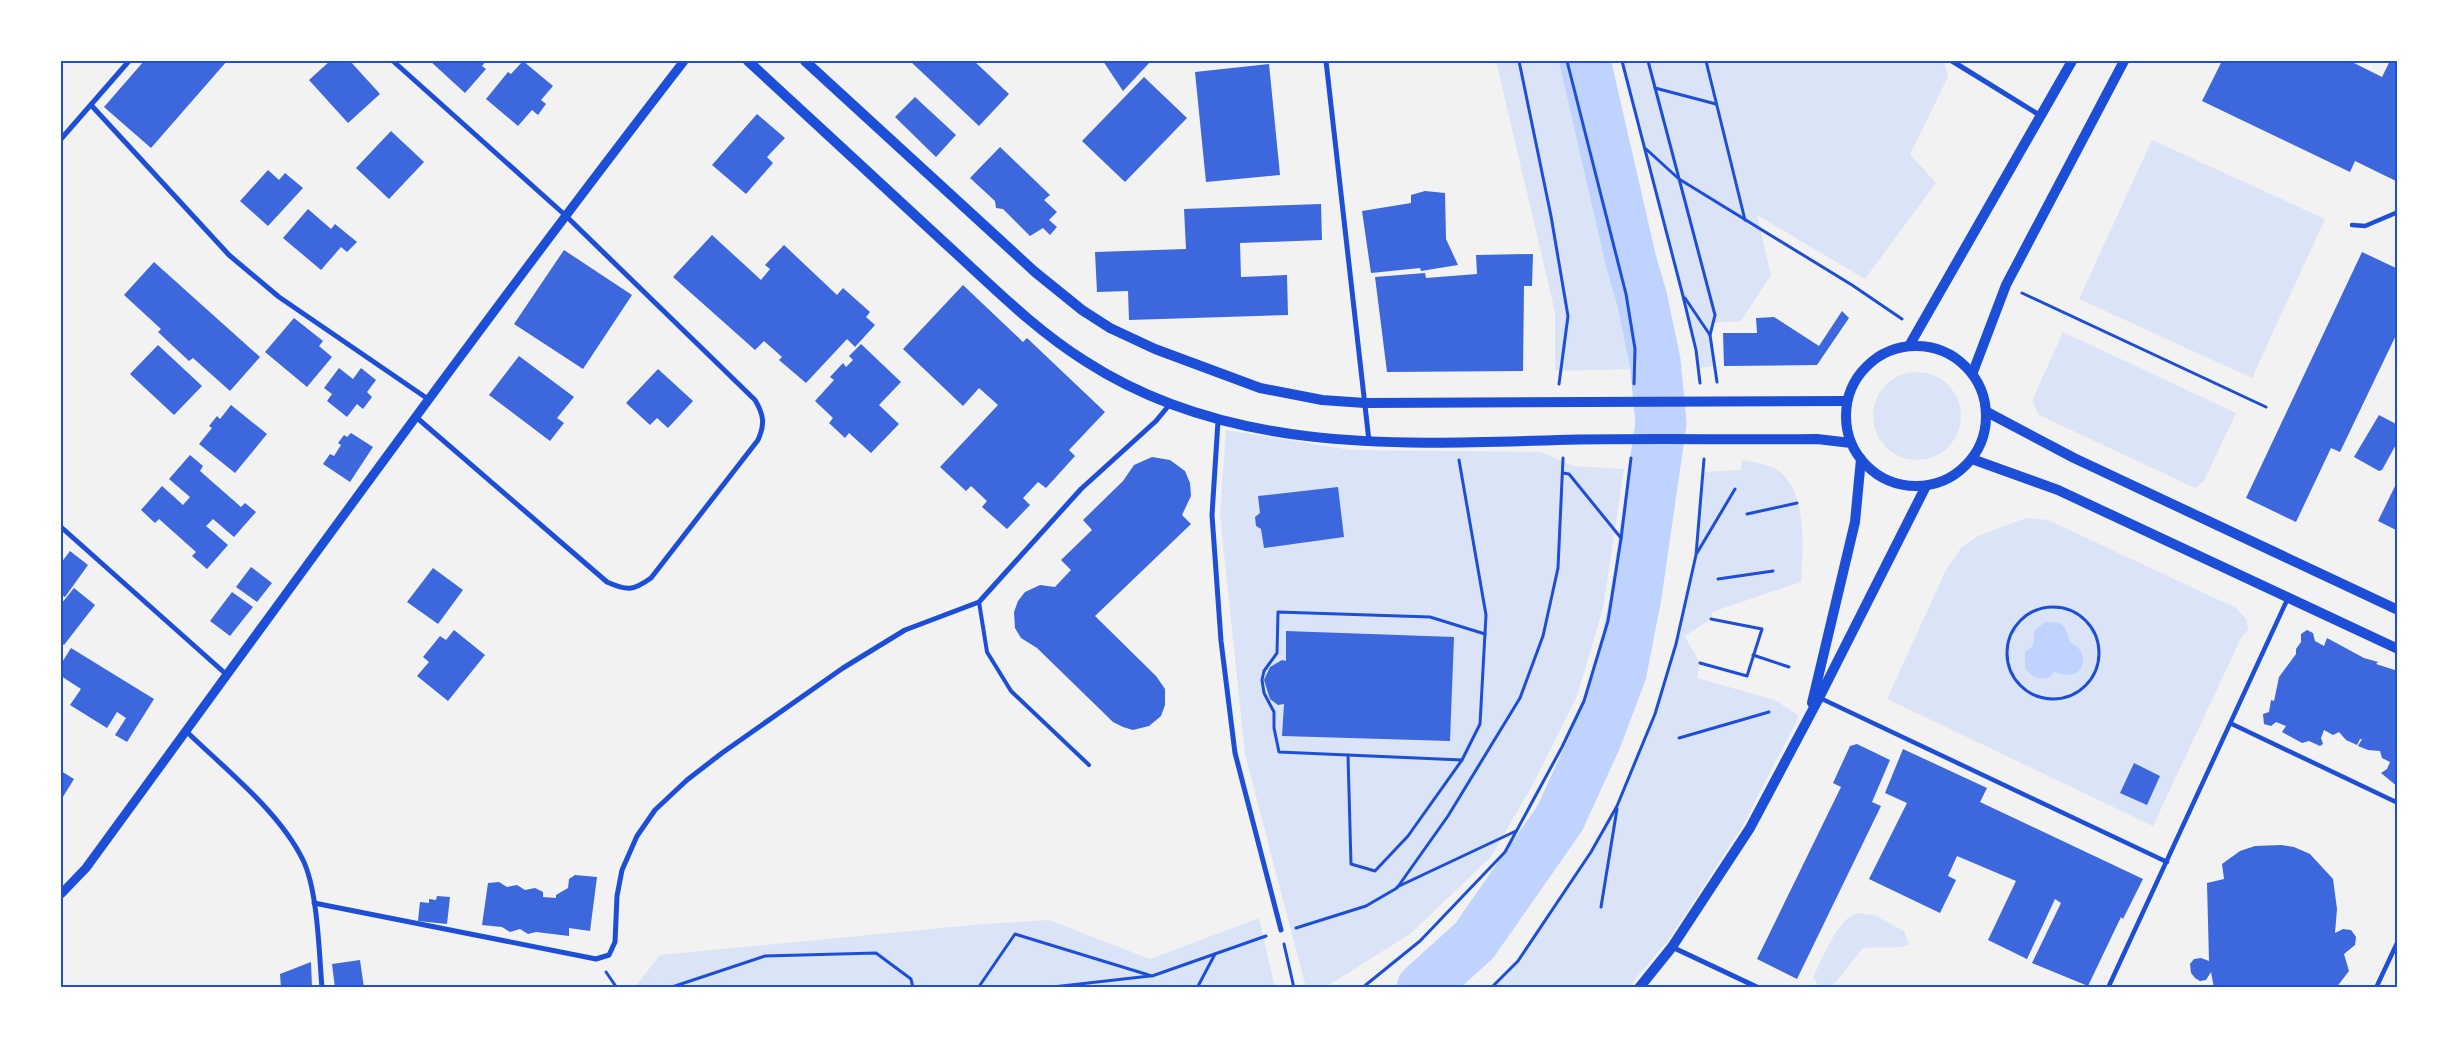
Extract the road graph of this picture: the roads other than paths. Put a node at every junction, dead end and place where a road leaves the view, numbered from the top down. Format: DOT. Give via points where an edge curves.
graph roads {
  1 [pos="129,61"];
  2 [pos="394,61"];
  3 [pos="684,61"];
  4 [pos="748,61"];
  5 [pos="804,61"];
  6 [pos="1326,61"];
  7 [pos="1952,61"];
  8 [pos="2072,61"];
  9 [pos="2124,61"];
  10 [pos="91,105"];
  11 [pos="2041,116"];
  12 [pos="61,139"];
  13 [pos="2398,212"];
  14 [pos="565,215"];
  15 [pos="2352,225"];
  16 [pos="1908,346"];
  17 [pos="1973,372"];
  18 [pos="428,399"];
  19 [pos="1847,401"];
  20 [pos="1365,403"];
  21 [pos="1170,404"];
  22 [pos="1987,412"];
  23 [pos="416,417"];
  24 [pos="1218,421"];
  25 [pos="1369,442"];
  26 [pos="1851,442"];
  27 [pos="1861,459"];
  28 [pos="1972,459"];
  29 [pos="1926,486"];
  30 [pos="61,527"];
  31 [pos="2289,597"];
  32 [pos="979,602"];
  33 [pos="2398,610"];
  34 [pos="2398,649"];
  35 [pos="227,675"];
  36 [pos="1819,698"];
  37 [pos="1810,711"];
  38 [pos="2232,724"];
  39 [pos="186,731"];
  40 [pos="1089,765"];
  41 [pos="2398,803"];
  42 [pos="2167,862"];
  43 [pos="61,894"];
  44 [pos="314,903"];
  45 [pos="1281,930"];
  46 [pos="2398,941"];
  47 [pos="1672,947"];
  48 [pos="322,988"];
  49 [pos="1639,988"];
  50 [pos="1759,988"];
  51 [pos="2108,988"];
  52 [pos="2376,988"];
  1 -- 10 [label="street"];
  2 -- 14 [label="street"];
  3 -- 14 [label="street"];
  4 -- 21 [label="main road" via="1030,321 1084,361"];
  5 -- 20 [label="main road" via="1036,272 1082,310 1110,328 1155,349 1260,388 1322,400"];
  6 -- 20 [label="street"];
  7 -- 11 [label="street"];
  8 -- 11 [label="main road"];
  9 -- 17 [label="main road" via="2006,285"];
  10 -- 12 [label="street"];
  10 -- 18 [label="street" via="229,255 279,297"];
  11 -- 16 [label="main road"];
  13 -- 15 [label="street" via="2365,226"];
  14 -- 18 [label="street"];
  14 -- 23 [label="street" via="755,400 763,412 764,426 758,440 651,578 638,588 622,589 607,582"];
  16 -- 17 [label="main road" via="1927,346 1945,352"];
  16 -- 19 [label="main road" via="1874,359 1861,372"];
  17 -- 22 [label="main road" via="1982,390"];
  18 -- 23 [label="street"];
  19 -- 20 [label="main road"];
  19 -- 26 [label="main road" via="1846,425"];
  20 -- 25 [label="street"];
  21 -- 24 [label="main road"];
  21 -- 32 [label="street" via="1156,421 1081,489"];
  22 -- 28 [label="main road" via="1983,438"];
  22 -- 33 [label="main road" via="2074,458"];
  23 -- 35 [label="street"];
  24 -- 25 [label="main road" via="1290,435"];
  24 -- 45 [label="street" via="1212,515 1221,641 1235,753"];
  25 -- 26 [label="main road" via="1817,439"];
  26 -- 27 [label="main road"];
  27 -- 29 [label="main road" via="1886,479 1908,486"];
  27 -- 37 [label="main road" via="1856,522"];
  28 -- 29 [label="main road" via="1944,481"];
  28 -- 31 [label="main road" via="2058,490"];
  29 -- 36 [label="main road"];
  30 -- 35 [label="street"];
  31 -- 34 [label="main road"];
  31 -- 38 [label="street"];
  32 -- 40 [label="lane" via="987,652 1011,691"];
  32 -- 44 [label="street" via="905,630 843,668 722,753 655,810 637,836 622,870 615,942 608,955 596,958"];
  35 -- 39 [label="street"];
  36 -- 37 [label="main road"];
  36 -- 42 [label="street"];
  37 -- 47 [label="main road" via="1750,828"];
  38 -- 41 [label="street"];
  38 -- 42 [label="street"];
  39 -- 43 [label="street" via="86,868"];
  39 -- 44 [label="street" via="254,796 286,832 304,861"];
  42 -- 51 [label="street"];
  44 -- 48 [label="street"];
  46 -- 52 [label="street"];
  47 -- 49 [label="main road"];
  47 -- 50 [label="street"];
}
